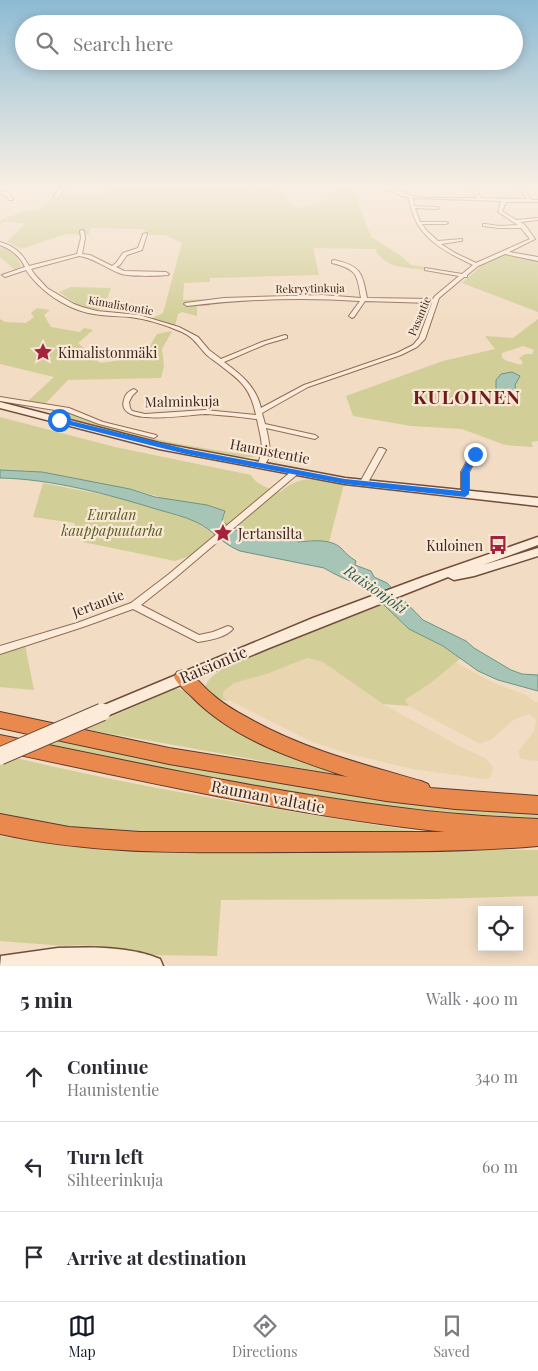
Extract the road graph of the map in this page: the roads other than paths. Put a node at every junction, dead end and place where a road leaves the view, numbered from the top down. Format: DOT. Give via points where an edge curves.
graph roads {
  1 [pos="425,230"];
  2 [pos="526,230"];
  3 [pos="82,231"];
  4 [pos="146,234"];
  5 [pos="536,239"];
  6 [pos="460,240"];
  7 [pos="0,243"];
  8 [pos="436,243"];
  9 [pos="504,252"];
  10 [pos="79,255"];
  11 [pos="538,259"];
  12 [pos="334,262"];
  13 [pos="476,265"];
  14 [pos="29,268"];
  15 [pos="111,268"];
  16 [pos="426,269"];
  17 [pos="166,274"];
  18 [pos="5,275"];
  19 [pos="465,276"];
  20 [pos="364,299"];
  21 [pos="434,301"];
  22 [pos="186,304"];
  23 [pos="352,316"];
  24 [pos="285,337"];
  25 [pos="220,362"];
  26 [pos="134,391"];
  27 [pos="0,399"];
  28 [pos="0,405"];
  29 [pos="64,409"];
  30 [pos="260,415"];
  31 [pos="53,419"];
  32 [pos="262,425"];
  33 [pos="154,436"];
  34 [pos="315,437"];
  35 [pos="382,450"];
  36 [pos="475,454"];
  37 [pos="261,465"];
  38 [pos="296,472"];
  39 [pos="363,484"];
  40 [pos="465,494"];
  41 [pos="538,502"];
  42 [pos="538,541"];
  43 [pos="538,552"];
  44 [pos="430,580"];
  45 [pos="134,605"];
  46 [pos="228,629"];
  47 [pos="0,650"];
  48 [pos="183,677"];
  49 [pos="0,720"];
  50 [pos="0,743"];
  51 [pos="0,756"];
  52 [pos="455,800"];
  53 [pos="538,805"];
  54 [pos="0,824"];
  55 [pos="538,829"];
  56 [pos="538,836"];
  57 [pos="66,961"];
  58 [pos="1,966"];
  59 [pos="153,966"];
  1 -- 8 [label="street"];
  2 -- 5 [label="street"];
  3 -- 10 [label="street"];
  4 -- 15 [label="street" via="140,249 124,254 120,262"];
  5 -- 9 [label="street, Pasantie"];
  6 -- 8 [label="street"];
  7 -- 14 [label="street, Kimalistontie" via="19,252"];
  8 -- 13 [label="street"];
  9 -- 11 [label="street"];
  9 -- 13 [label="street, Pasantie"];
  10 -- 14 [label="street"];
  10 -- 15 [label="street"];
  12 -- 20 [label="street" via="351,266 359,272"];
  13 -- 19 [label="street, Pasantie"];
  14 -- 18 [label="street"];
  14 -- 25 [label="street, Kimalistontie" via="40,285 75,307 139,317 181,330 196,338"];
  15 -- 17 [label="street" via="127,273"];
  16 -- 19 [label="street"];
  19 -- 21 [label="street, Pasantie" via="447,287"];
  20 -- 21 [label="street, Rekryytinkuja"];
  20 -- 22 [label="street, Rekryytinkuja" via="269,299"];
  20 -- 23 [label="street"];
  21 -- 30 [label="street, Pasantie" via="422,338 415,346 306,386"];
  24 -- 25 [label="street"];
  25 -- 30 [label="street, Kimalistontie" via="249,385"];
  26 -- 30 [label="street, Malminkuja" via="126,402 127,408 145,416 205,412"];
  27 -- 29 [label="street"];
  28 -- 31 [label="street, Haunistentie"];
  29 -- 31 [label="street"];
  29 -- 33 [label="street" via="101,423"];
  30 -- 32 [label="street, Kimalistontie"];
  31 -- 37 [label="street, Haunistentie" via="159,446"];
  32 -- 34 [label="street"];
  32 -- 37 [label="street, Kimalistontie" via="267,453"];
  35 -- 39 [label="street"];
  36 -- 40 [label="street" via="465,472"];
  37 -- 38 [label="street, Haunistentie"];
  38 -- 39 [label="street, Haunistentie"];
  38 -- 45 [label="street, Jertantie"];
  39 -- 40 [label="street, Haunistentie"];
  40 -- 41 [label="street, Haunistentie"];
  42 -- 44 [label="street, Raisiontie"];
  43 -- 44 [label="street, Raisiontie" via="474,572"];
  44 -- 48 [label="street, Raisiontie"];
  45 -- 46 [label="street" via="198,639"];
  45 -- 47 [label="street, Jertantie"];
  48 -- 51 [label="street, Raisiontie, bridge"];
  48 -- 52 [label="highway" via="214,708 276,741 326,761"];
  49 -- 52 [label="highway, Rauman valtatie" via="169,756 386,792"];
  50 -- 55 [label="highway, Rauman valtatie" via="339,810 427,821"];
  52 -- 53 [label="highway, Rauman valtatie"];
  54 -- 56 [label="highway" via="29,832 80,838 196,842 432,842"];
  57 -- 58 [label="street" via="41,958"];
  57 -- 59 [label="street" via="91,956"];
}
